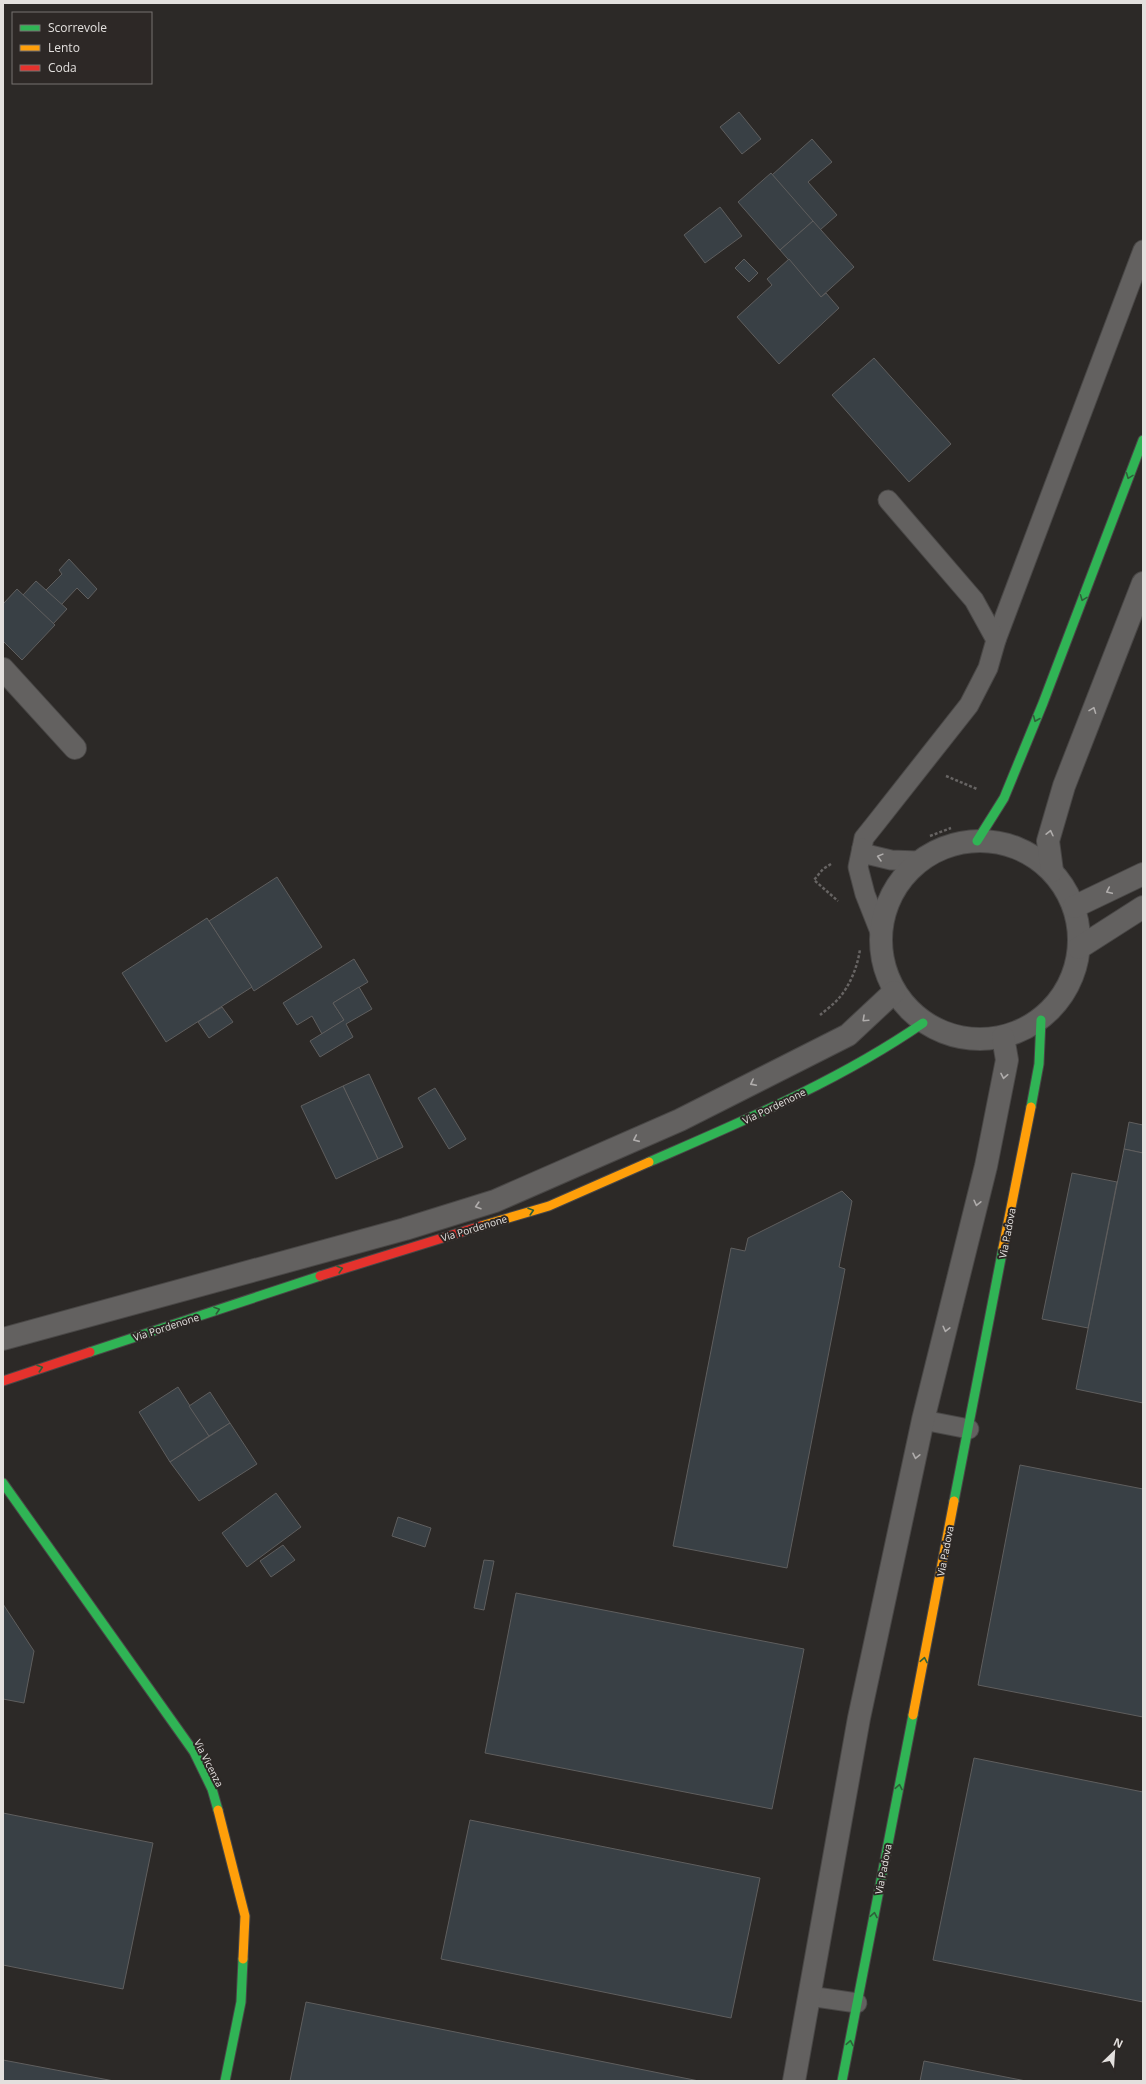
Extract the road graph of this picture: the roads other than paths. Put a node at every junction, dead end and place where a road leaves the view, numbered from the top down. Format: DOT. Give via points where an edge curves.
graph roads {
  1 [pos="1143,250"];
  2 [pos="1143,440"];
  3 [pos="888,500"];
  4 [pos="1143,584"];
  5 [pos="996,640"];
  6 [pos="3,669"];
  7 [pos="75,748"];
  8 [pos="977,841"];
  9 [pos="862,848"];
  10 [pos="918,861"];
  11 [pos="1052,872"];
  12 [pos="1143,874"];
  13 [pos="1074,907"];
  14 [pos="1143,907"];
  15 [pos="880,932"];
  16 [pos="1079,948"];
  17 [pos="894,992"];
  18 [pos="1041,1020"];
  19 [pos="923,1023"];
  20 [pos="1003,1038"];
  21 [pos="353,1254"];
  22 [pos="3,1339"];
  23 [pos="3,1381"];
  24 [pos="923,1420"];
  25 [pos="969,1429"];
  26 [pos="3,1483"];
  27 [pos="809,1996"];
  28 [pos="857,2003"];
  29 [pos="225,2081"];
  30 [pos="794,2081"];
  31 [pos="842,2081"];
  1 -- 5 [label="lane"];
  2 -- 8 [label="street, one-way" via="1040,711 1004,798"];
  3 -- 5 [label="lane" via="974,600"];
  11 -- 4 [label="street, one-way" via="1048,841 1064,786"];
  5 -- 9 [label="lane" via="988,668 970,705 864,838"];
  6 -- 7 [label="street"];
  8 -- 10 [label="street" via="946,846"];
  8 -- 11 [label="street" via="1004,844 1030,854"];
  10 -- 9 [label="lane, one-way" via="891,860 866,854"];
  9 -- 15 [label="lane" via="858,867 865,894"];
  10 -- 15 [label="street" via="899,881 886,905"];
  11 -- 13 [label="street" via="1065,888"];
  12 -- 13 [label="street, one-way"];
  13 -- 16 [label="street" via="1079,927"];
  14 -- 16 [label="street"];
  15 -- 17 [label="street" via="882,963"];
  16 -- 18 [label="street" via="1073,976 1064,994"];
  17 -- 19 [label="street" via="907,1009"];
  17 -- 21 [label="street, Via Pordenone, one-way" via="848,1035 680,1120 495,1201"];
  18 -- 20 [label="street"];
  18 -- 25 [label="street, Via Padova" via="1039,1064"];
  19 -- 20 [label="street" via="948,1035 975,1040"];
  21 -- 19 [label="street, Via Pordenone, one-way" via="549,1206 757,1115 888,1048"];
  20 -- 24 [label="street, one-way" via="1007,1060 986,1166"];
  21 -- 22 [label="street, Via Pordenone"];
  23 -- 21 [label="street, Via Pordenone, one-way"];
  24 -- 25 [label="lane"];
  24 -- 27 [label="street, one-way" via="859,1718"];
  28 -- 25 [label="street, Via Padova, one-way"];
  26 -- 29 [label="street, Via Vicenza" via="194,1752 212,1789 245,1916 241,2002"];
  27 -- 28 [label="lane"];
  27 -- 30 [label="street"];
  31 -- 28 [label="street, Via Padova, one-way"];
}
